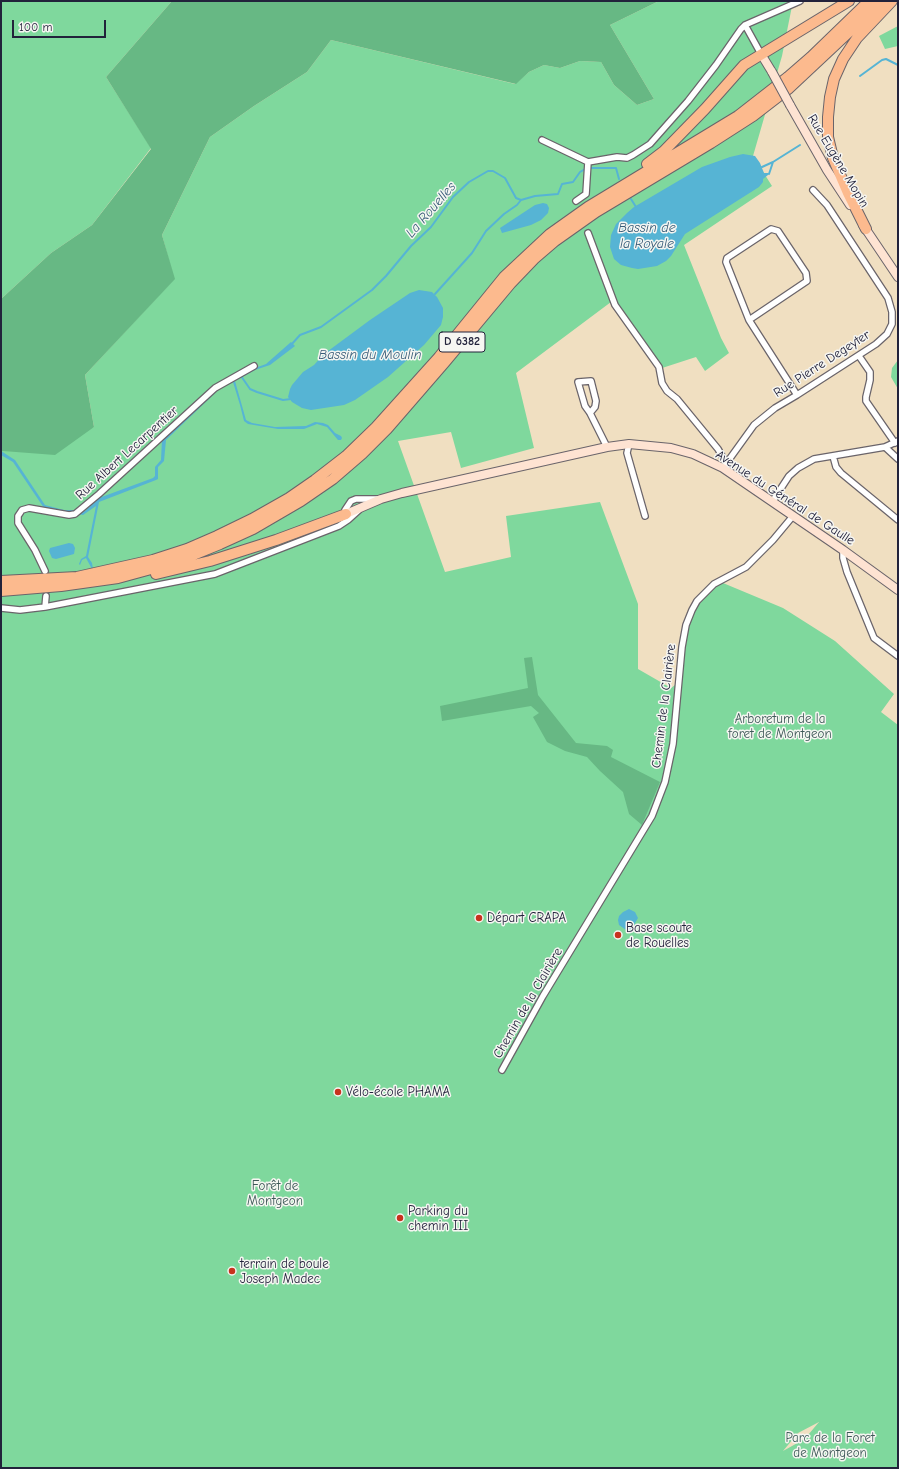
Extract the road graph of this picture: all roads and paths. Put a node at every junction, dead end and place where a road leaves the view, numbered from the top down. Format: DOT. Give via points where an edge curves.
graph roads {
  1 [pos="800,1"];
  2 [pos="849,1"];
  3 [pos="869,1"];
  4 [pos="882,1"];
  5 [pos="892,1"];
  6 [pos="745,26"];
  7 [pos="762,54"];
  8 [pos="542,140"];
  9 [pos="588,162"];
  10 [pos="813,190"];
  11 [pos="600,199"];
  12 [pos="576,201"];
  13 [pos="866,229"];
  14 [pos="588,233"];
  15 [pos="898,277"];
  16 [pos="749,320"];
  17 [pos="859,356"];
  18 [pos="254,366"];
  19 [pos="797,395"];
  20 [pos="590,413"];
  21 [pos="897,442"];
  22 [pos="629,444"];
  23 [pos="607,447"];
  24 [pos="885,447"];
  25 [pos="833,456"];
  26 [pos="898,459"];
  27 [pos="724,466"];
  28 [pos="381,499"];
  29 [pos="772,502"];
  30 [pos="645,516"];
  31 [pos="793,516"];
  32 [pos="347,517"];
  33 [pos="898,520"];
  34 [pos="843,550"];
  35 [pos="45,572"];
  36 [pos="1,581"];
  37 [pos="61,586"];
  38 [pos="1,590"];
  39 [pos="898,590"];
  40 [pos="46,596"];
  41 [pos="45,607"];
  42 [pos="1,608"];
  43 [pos="898,656"];
  44 [pos="502,1070"];
  1 -- 6 [label="street"];
  2 -- 7 [label="highway"];
  3 -- 11 [label="highway, D 6382" via="812,57 738,116"];
  4 -- 37 [label="highway, D 6382" via="794,84 753,116 596,212 534,259 387,429 333,479 308,497 253,529 183,559 118,578"];
  5 -- 13 [label="highway" via="857,38 843,59 834,79 830,97 828,137 848,192"];
  6 -- 7 [label="street"];
  6 -- 9 [label="street" via="737,33 688,101 650,144 627,158 617,157"];
  7 -- 11 [label="highway" via="744,65 664,151"];
  7 -- 13 [label="street, Rue Eugène Mopin, bridge" via="827,170"];
  8 -- 9 [label="street"];
  9 -- 12 [label="street" via="586,194"];
  10 -- 17 [label="street, Rue Pierre Degeyter" via="827,205 859,252 888,298 892,312 892,324 887,334"];
  11 -- 36 [label="highway, D 6382" via="550,234 504,277 376,427 346,456 289,498 218,536 153,560 77,577"];
  13 -- 15 [label="street, Rue Eugène Mopin"];
  14 -- 27 [label="street" via="615,305 659,366 662,383 667,391 677,399 714,444"];
  16 -- 16 [label="street" via="726,262 727,258 771,229 778,231 806,273 806,281"];
  16 -- 19 [label="street"];
  17 -- 19 [label="street, Rue Pierre Degeyter"];
  17 -- 21 [label="street" via="870,372 866,401"];
  18 -- 35 [label="street, Rue Albert Lecarpentier" via="215,388 75,514 29,508 22,510 18,516 18,523"];
  19 -- 27 [label="street, Rue Pierre Degeyter" via="775,408 754,426"];
  20 -- 20 [label="street" via="596,402 591,381 578,382 585,406"];
  20 -- 23 [label="street"];
  21 -- 24 [label="street"];
  22 -- 23 [label="street, Avenue du Général de Gaulle"];
  22 -- 27 [label="street, Avenue du Général de Gaulle" via="671,448"];
  22 -- 30 [label="street" via="628,453"];
  23 -- 28 [label="street, Avenue du Général de Gaulle" via="462,478"];
  24 -- 25 [label="street"];
  24 -- 26 [label="street"];
  25 -- 29 [label="street" via="814,459 798,468 782,485"];
  25 -- 33 [label="street" via="841,473"];
  27 -- 29 [label="street, Avenue du Général de Gaulle"];
  28 -- 32 [label="street, Avenue du Général de Gaulle"];
  28 -- 32 [label="street" via="351,501 345,510"];
  29 -- 31 [label="street, Avenue du Général de Gaulle"];
  31 -- 34 [label="street, Avenue du Général de Gaulle"];
  31 -- 44 [label="street, Chemin de la Clairière" via="746,567 714,584 692,610 682,647 670,757 665,782 652,816 546,991"];
  32 -- 37 [label="highway" via="210,562 124,581"];
  32 -- 41 [label="street" via="339,526 215,574"];
  34 -- 39 [label="street, Avenue du Général de Gaulle"];
  34 -- 43 [label="street" via="847,572 874,638"];
  37 -- 38 [label="highway, D 6382"];
  40 -- 41 [label="street"];
  41 -- 42 [label="street" via="20,610"];
}
